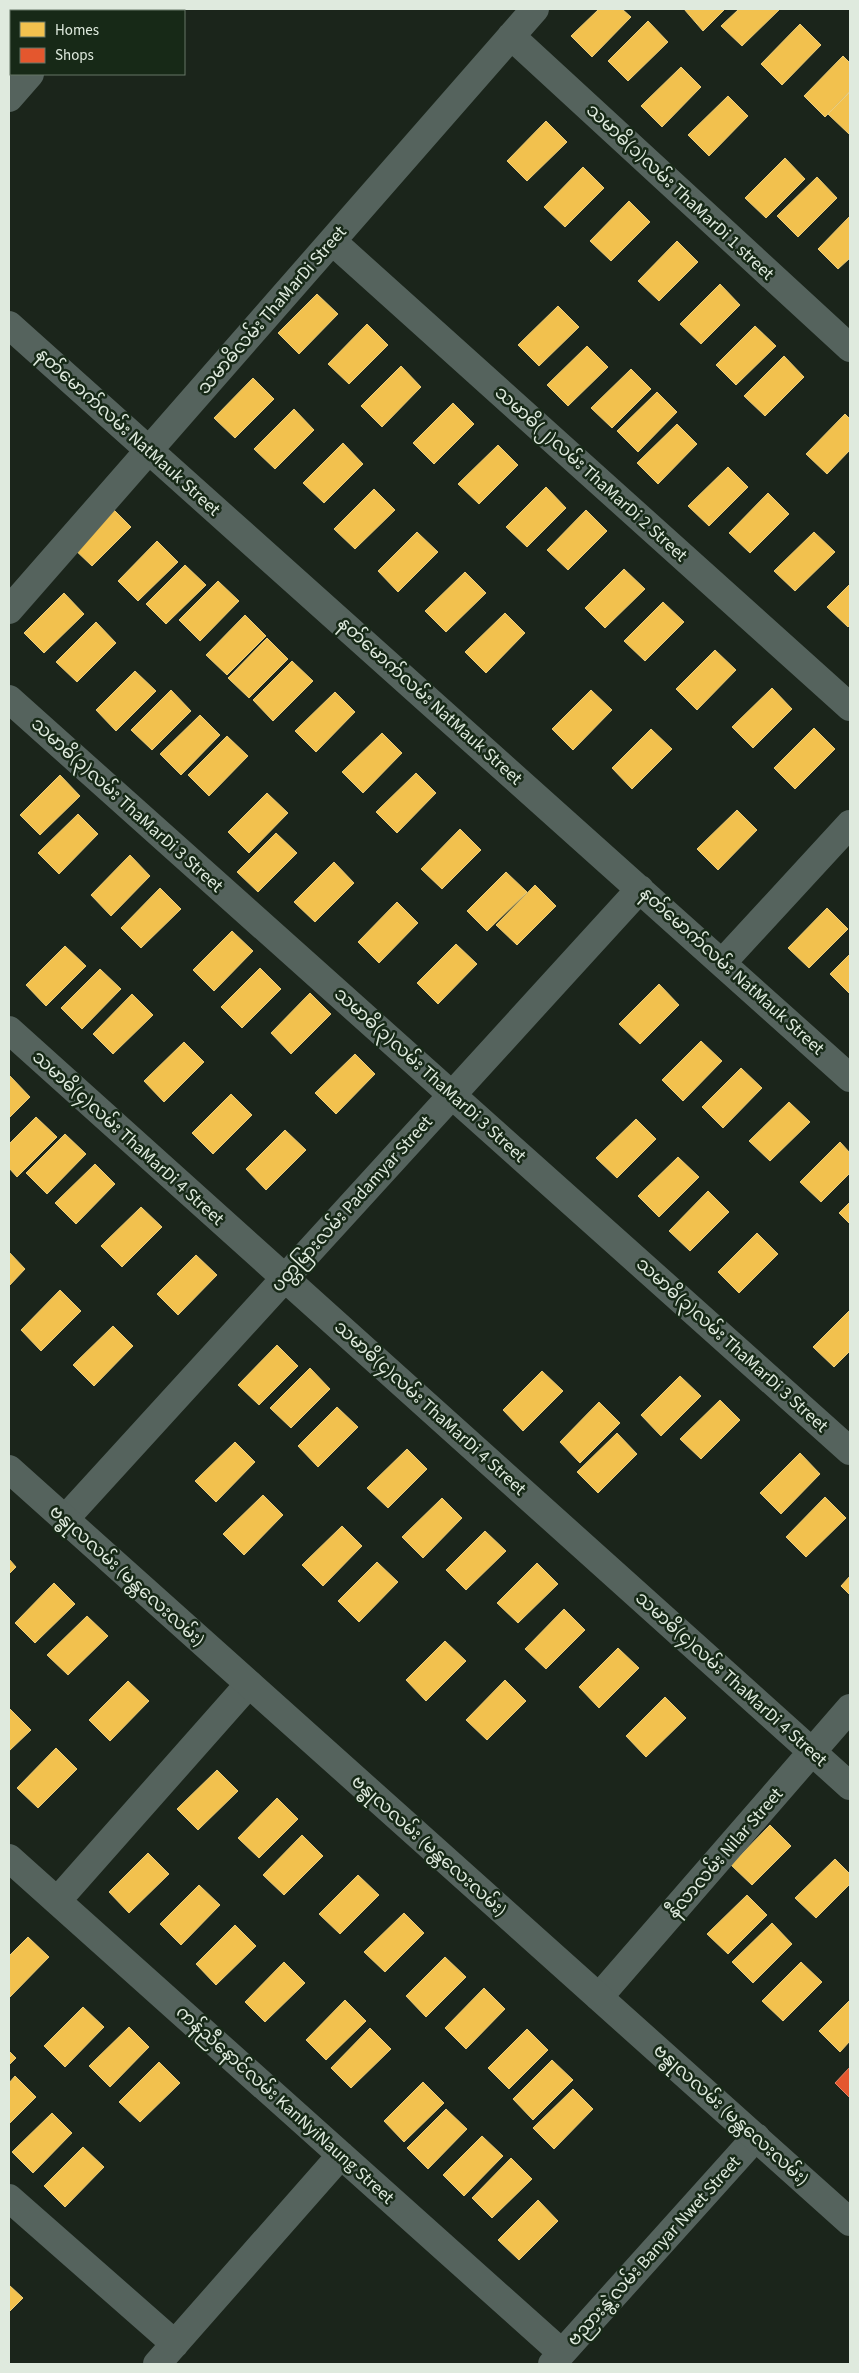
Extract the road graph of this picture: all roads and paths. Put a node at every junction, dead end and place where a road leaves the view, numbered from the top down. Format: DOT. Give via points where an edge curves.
graph roads {
  1 [pos="535,9"];
  2 [pos="511,36"];
  3 [pos="29,75"];
  4 [pos="9,98"];
  5 [pos="332,241"];
  6 [pos="9,325"];
  7 [pos="850,348"];
  8 [pos="150,451"];
  9 [pos="9,610"];
  10 [pos="9,699"];
  11 [pos="850,707"];
  12 [pos="850,824"];
  13 [pos="640,889"];
  14 [pos="722,963"];
  15 [pos="9,1030"];
  16 [pos="850,1078"];
  17 [pos="452,1095"];
  18 [pos="285,1278"];
  19 [pos="850,1451"];
  20 [pos="9,1469"];
  21 [pos="64,1519"];
  22 [pos="249,1684"];
  23 [pos="850,1708"];
  24 [pos="812,1752"];
  25 [pos="850,1786"];
  26 [pos="9,1858"];
  27 [pos="57,1901"];
  28 [pos="599,1997"];
  29 [pos="756,2137"];
  30 [pos="341,2155"];
  31 [pos="9,2198"];
  32 [pos="850,2222"];
  33 [pos="175,2344"];
  34 [pos="557,2359"];
  35 [pos="157,2364"];
  1 -- 2 [label="street, သမာဓိလမ်း ThaMarDi Street"];
  2 -- 5 [label="street, သမာဓိလမ်း ThaMarDi Street"];
  2 -- 7 [label="street, သမာဓိ(၁)လမ်း ThaMarDi 1 street"];
  3 -- 4 [label="street"];
  5 -- 8 [label="street, သမာဓိလမ်း ThaMarDi Street"];
  5 -- 11 [label="street, သမာဓိ(၂)လမ်း ThaMarDi 2 Street"];
  6 -- 8 [label="street, နတ်မောက်လမ်း NatMauk Street"];
  8 -- 9 [label="street, သမာဓိလမ်း ThaMarDi Street"];
  8 -- 13 [label="street, နတ်မောက်လမ်း NatMauk Street"];
  10 -- 17 [label="street, သမာဓိ(၃)လမ်း ThaMarDi 3 Street"];
  12 -- 14 [label="street"];
  13 -- 14 [label="street, နတ်မောက်လမ်း NatMauk Street"];
  13 -- 17 [label="street, ပတ္တမြားလမ်း Padamyar Street"];
  14 -- 16 [label="street, နတ်မောက်လမ်း NatMauk Street"];
  15 -- 18 [label="street, သမာဓိ(၄)လမ်း ThaMarDi 4 Street"];
  17 -- 18 [label="street, ပတ္တမြားလမ်း Padamyar Street"];
  17 -- 19 [label="street, သမာဓိ(၃)လမ်း ThaMarDi 3 Street"];
  18 -- 21 [label="street, ပတ္တမြားလမ်း Padamyar Street"];
  18 -- 24 [label="street, သမာဓိ(၄)လမ်း ThaMarDi 4 Street"];
  20 -- 21 [label="street, ဗန္ဓုလလမ်း (မန္တလေးလမ်း)"];
  21 -- 22 [label="street, ဗန္ဓုလလမ်း (မန္တလေးလမ်း)"];
  22 -- 27 [label="street"];
  22 -- 28 [label="street, ဗန္ဓုလလမ်း (မန္တလေးလမ်း)"];
  23 -- 24 [label="street, နီလာလမ်း Nilar Street"];
  24 -- 25 [label="street, သမာဓိ(၄)လမ်း ThaMarDi 4 Street"];
  24 -- 28 [label="street, နီလာလမ်း Nilar Street"];
  26 -- 27 [label="street, ကန်ညီနောင်လမ်း KanNyiNaung Street"];
  27 -- 30 [label="street, ကန်ညီနောင်လမ်း KanNyiNaung Street"];
  28 -- 29 [label="street, ဗန္ဓုလလမ်း (မန္တလေးလမ်း)"];
  29 -- 32 [label="street, ဗန္ဓုလလမ်း (မန္တလေးလမ်း)"];
  29 -- 34 [label="street, ဗညားနွဲ့လမ်း Banyar Nwet Street"];
  30 -- 33 [label="street"];
  30 -- 34 [label="street, ကန်ညီနောင်လမ်း KanNyiNaung Street"];
  31 -- 33 [label="street"];
  33 -- 35 [label="street"];
}
